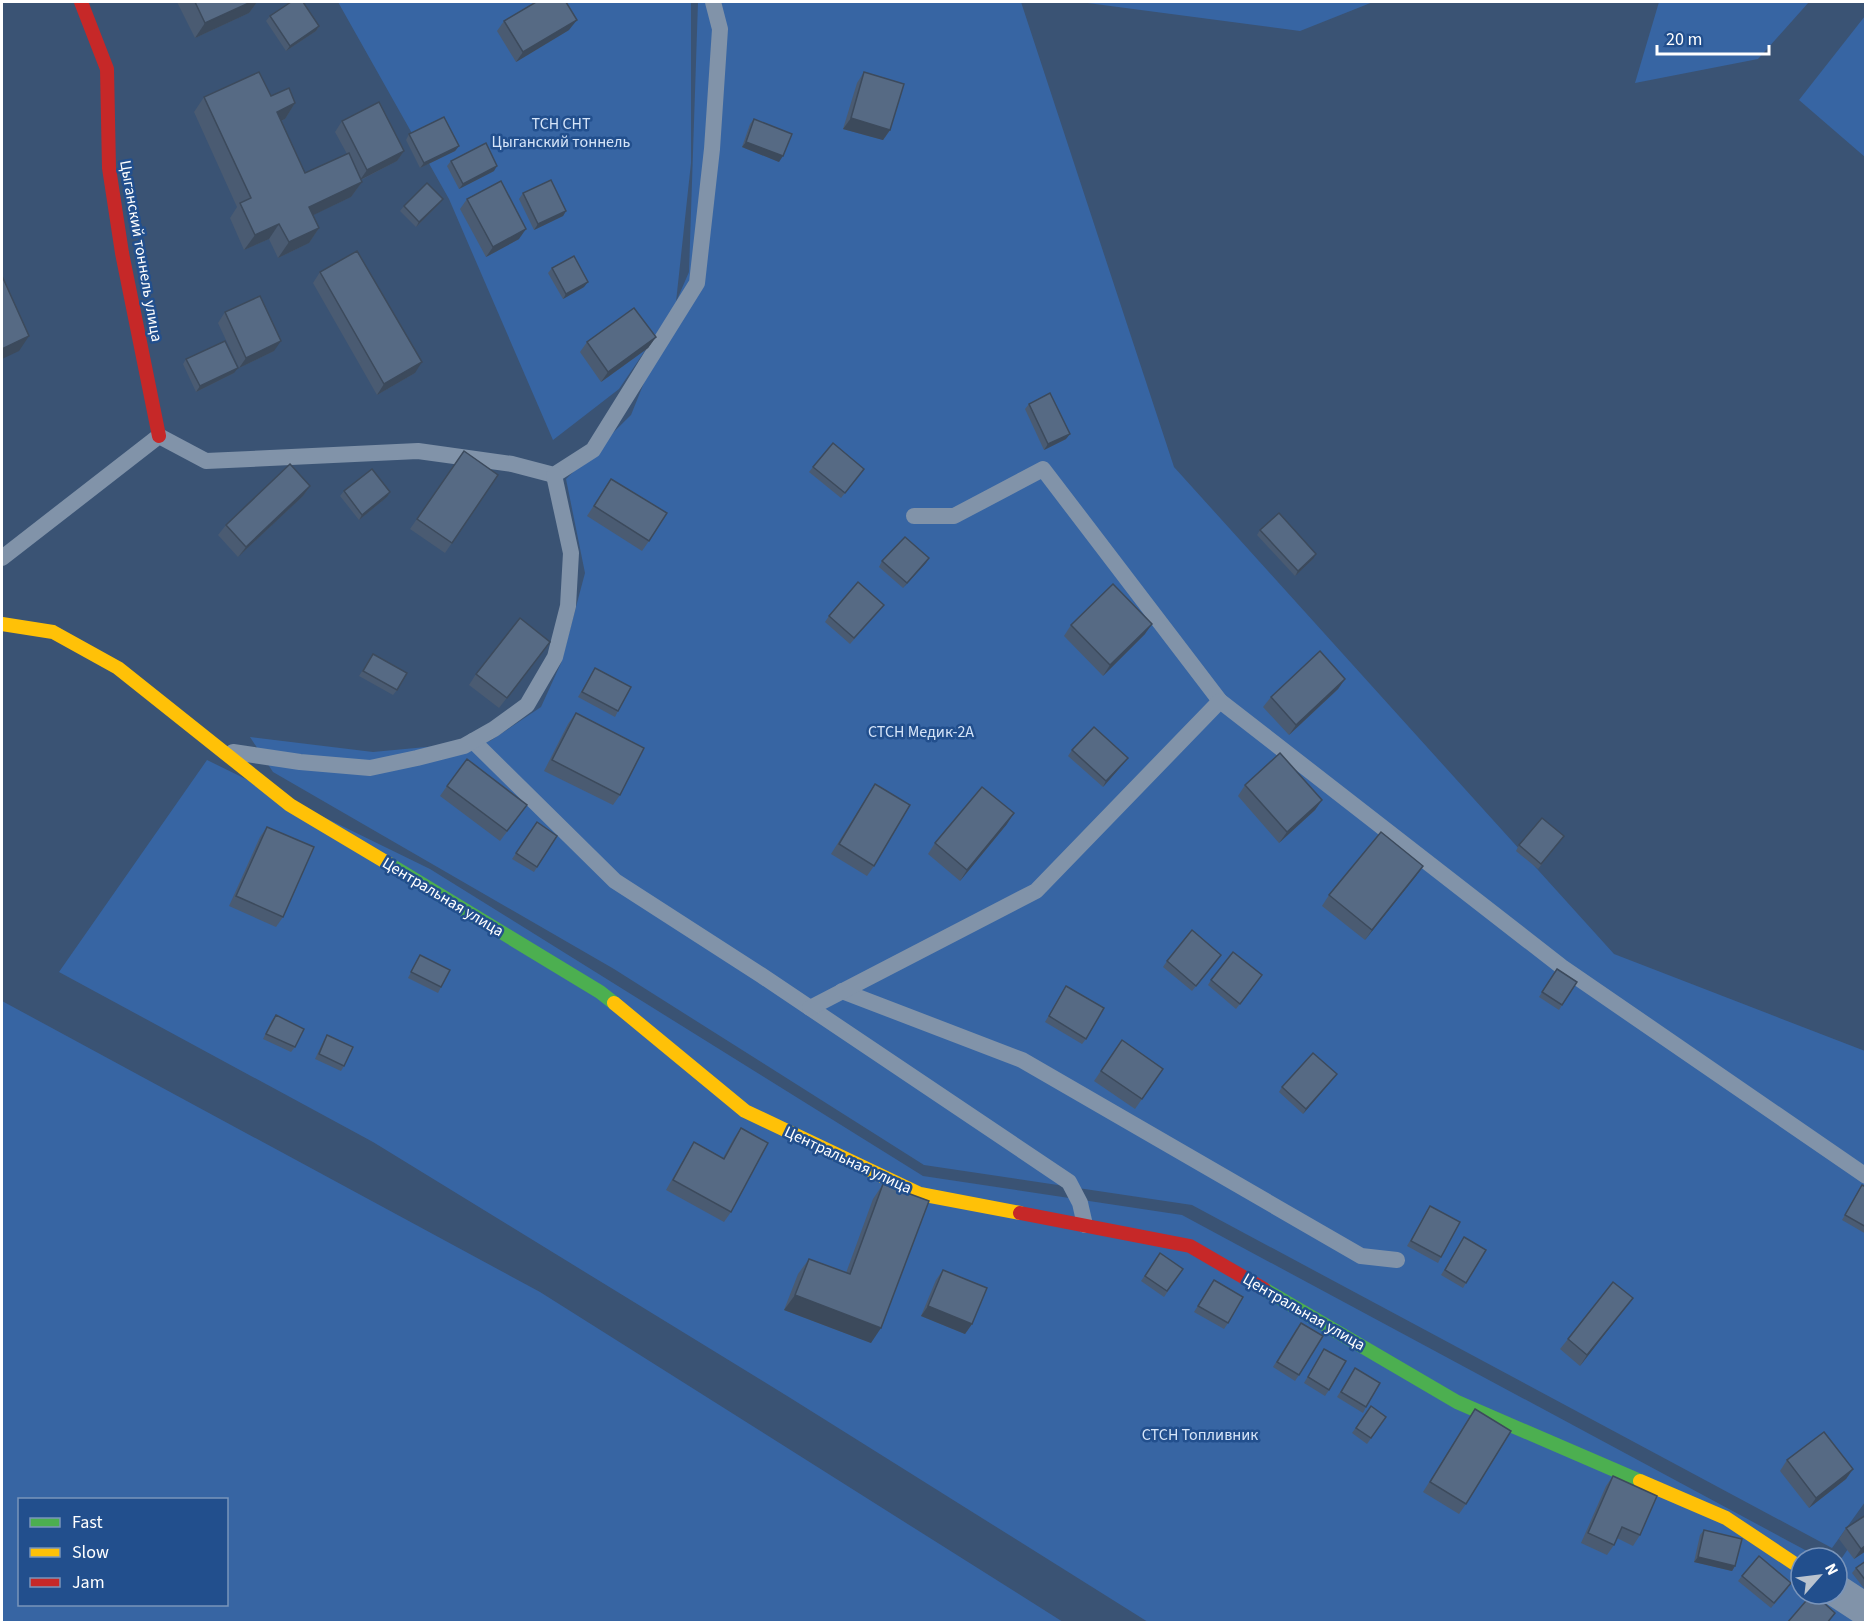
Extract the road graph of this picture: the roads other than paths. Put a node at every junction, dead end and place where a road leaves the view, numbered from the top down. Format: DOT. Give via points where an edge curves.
graph roads {
  1 [pos="81,2"];
  2 [pos="713,2"];
  3 [pos="159,436"];
  4 [pos="554,475"];
  5 [pos="914,516"];
  6 [pos="2,558"];
  7 [pos="2,624"];
  8 [pos="1220,701"];
  9 [pos="473,741"];
  10 [pos="220,750"];
  11 [pos="842,992"];
  12 [pos="810,1008"];
  13 [pos="1866,1176"];
  14 [pos="1085,1225"];
  15 [pos="1396,1260"];
  16 [pos="1789,1560"];
  17 [pos="1849,1599"];
  18 [pos="1866,1610"];
  1 -- 3 [label="street, Цыганский тоннель улица" via="106,69 109,168"];
  2 -- 4 [label="lane" via="720,29 697,283 593,450"];
  3 -- 4 [label="lane" via="206,461 418,451 512,464"];
  3 -- 6 [label="lane"];
  4 -- 9 [label="lane" via="571,553 568,606 555,657 527,705"];
  5 -- 8 [label="lane" via="954,516 1043,469"];
  7 -- 10 [label="street, Центральная улица" via="53,632 118,668"];
  8 -- 11 [label="lane" via="1036,891"];
  8 -- 13 [label="lane" via="1562,967"];
  9 -- 10 [label="lane" via="417,759 370,768"];
  9 -- 12 [label="lane" via="615,881"];
  10 -- 14 [label="street, Центральная улица" via="290,805 600,992 746,1111 920,1194"];
  11 -- 12 [label="lane"];
  11 -- 15 [label="lane" via="1022,1060 1361,1256"];
  12 -- 14 [label="lane" via="1069,1182"];
  14 -- 16 [label="street, Центральная улица" via="1190,1246 1457,1402 1726,1518"];
  17 -- 18 [label="street"];
}
